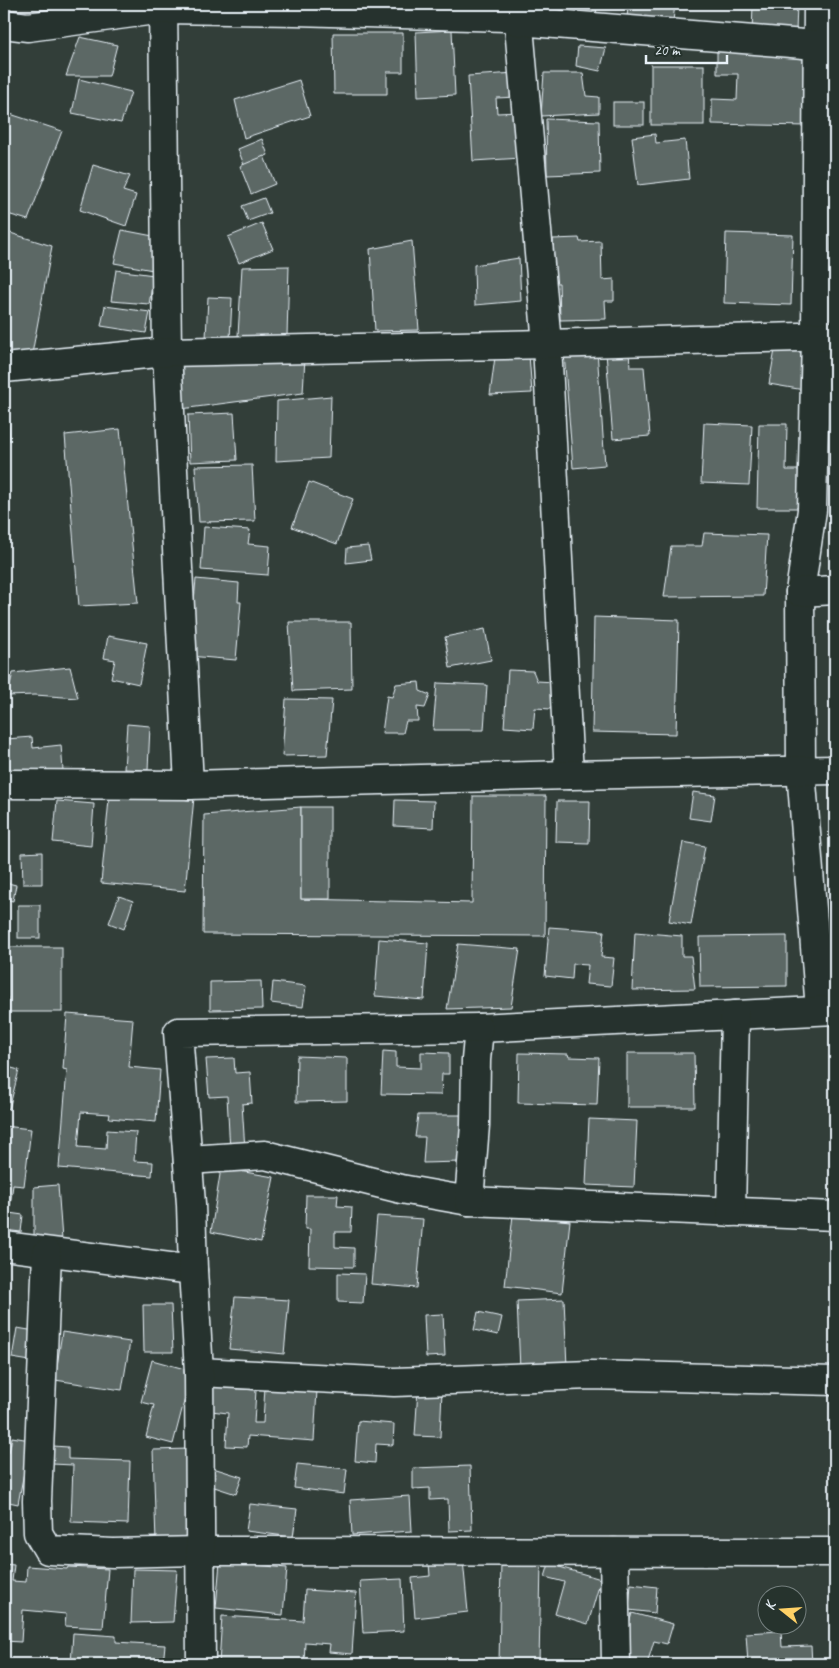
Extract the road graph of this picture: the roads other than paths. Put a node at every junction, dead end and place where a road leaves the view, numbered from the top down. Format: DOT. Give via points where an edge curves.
graph roads {
  1 [pos="818,4"];
  2 [pos="163,6"];
  3 [pos="517,12"];
  4 [pos="4,24"];
  5 [pos="826,45"];
  6 [pos="826,336"];
  7 [pos="547,344"];
  8 [pos="166,352"];
  9 [pos="4,368"];
  10 [pos="835,590"];
  11 [pos="800,592"];
  12 [pos="801,770"];
  13 [pos="835,770"];
  14 [pos="569,775"];
  15 [pos="4,784"];
  16 [pos="189,784"];
  17 [pos="828,1010"];
  18 [pos="735,1015"];
  19 [pos="479,1028"];
  20 [pos="188,1160"];
  21 [pos="469,1201"];
  22 [pos="731,1212"];
  23 [pos="835,1216"];
  24 [pos="4,1246"];
  25 [pos="47,1253"];
  26 [pos="193,1270"];
  27 [pos="199,1372"];
  28 [pos="835,1381"];
  29 [pos="199,1551"];
  30 [pos="614,1552"];
  31 [pos="835,1552"];
  32 [pos="201,1664"];
  33 [pos="616,1664"];
  1 -- 5 [label="street"];
  2 -- 3 [label="street" via="506,17"];
  2 -- 4 [label="street" via="28,28"];
  2 -- 8 [label="street"];
  3 -- 5 [label="street"];
  3 -- 7 [label="street"];
  5 -- 6 [label="street"];
  6 -- 7 [label="street"];
  6 -- 11 [label="street" via="812,510"];
  7 -- 8 [label="street"];
  7 -- 14 [label="street"];
  8 -- 9 [label="street"];
  8 -- 16 [label="street"];
  10 -- 11 [label="street"];
  11 -- 12 [label="street"];
  12 -- 13 [label="street"];
  12 -- 14 [label="street"];
  12 -- 17 [label="street"];
  14 -- 16 [label="street"];
  15 -- 16 [label="street"];
  17 -- 18 [label="street"];
  18 -- 19 [label="street"];
  18 -- 22 [label="street"];
  19 -- 20 [label="street" via="178,1032"];
  19 -- 21 [label="street"];
  20 -- 21 [label="street" via="265,1155 401,1189"];
  20 -- 26 [label="street"];
  21 -- 22 [label="street"];
  22 -- 23 [label="street"];
  24 -- 25 [label="street"];
  25 -- 26 [label="street"];
  25 -- 29 [label="street" via="38,1534 48,1550 114,1553"];
  26 -- 27 [label="street"];
  27 -- 28 [label="street" via="394,1382 591,1375"];
  27 -- 29 [label="street"];
  29 -- 30 [label="street"];
  29 -- 32 [label="street"];
  30 -- 31 [label="street"];
  30 -- 33 [label="street"];
}
